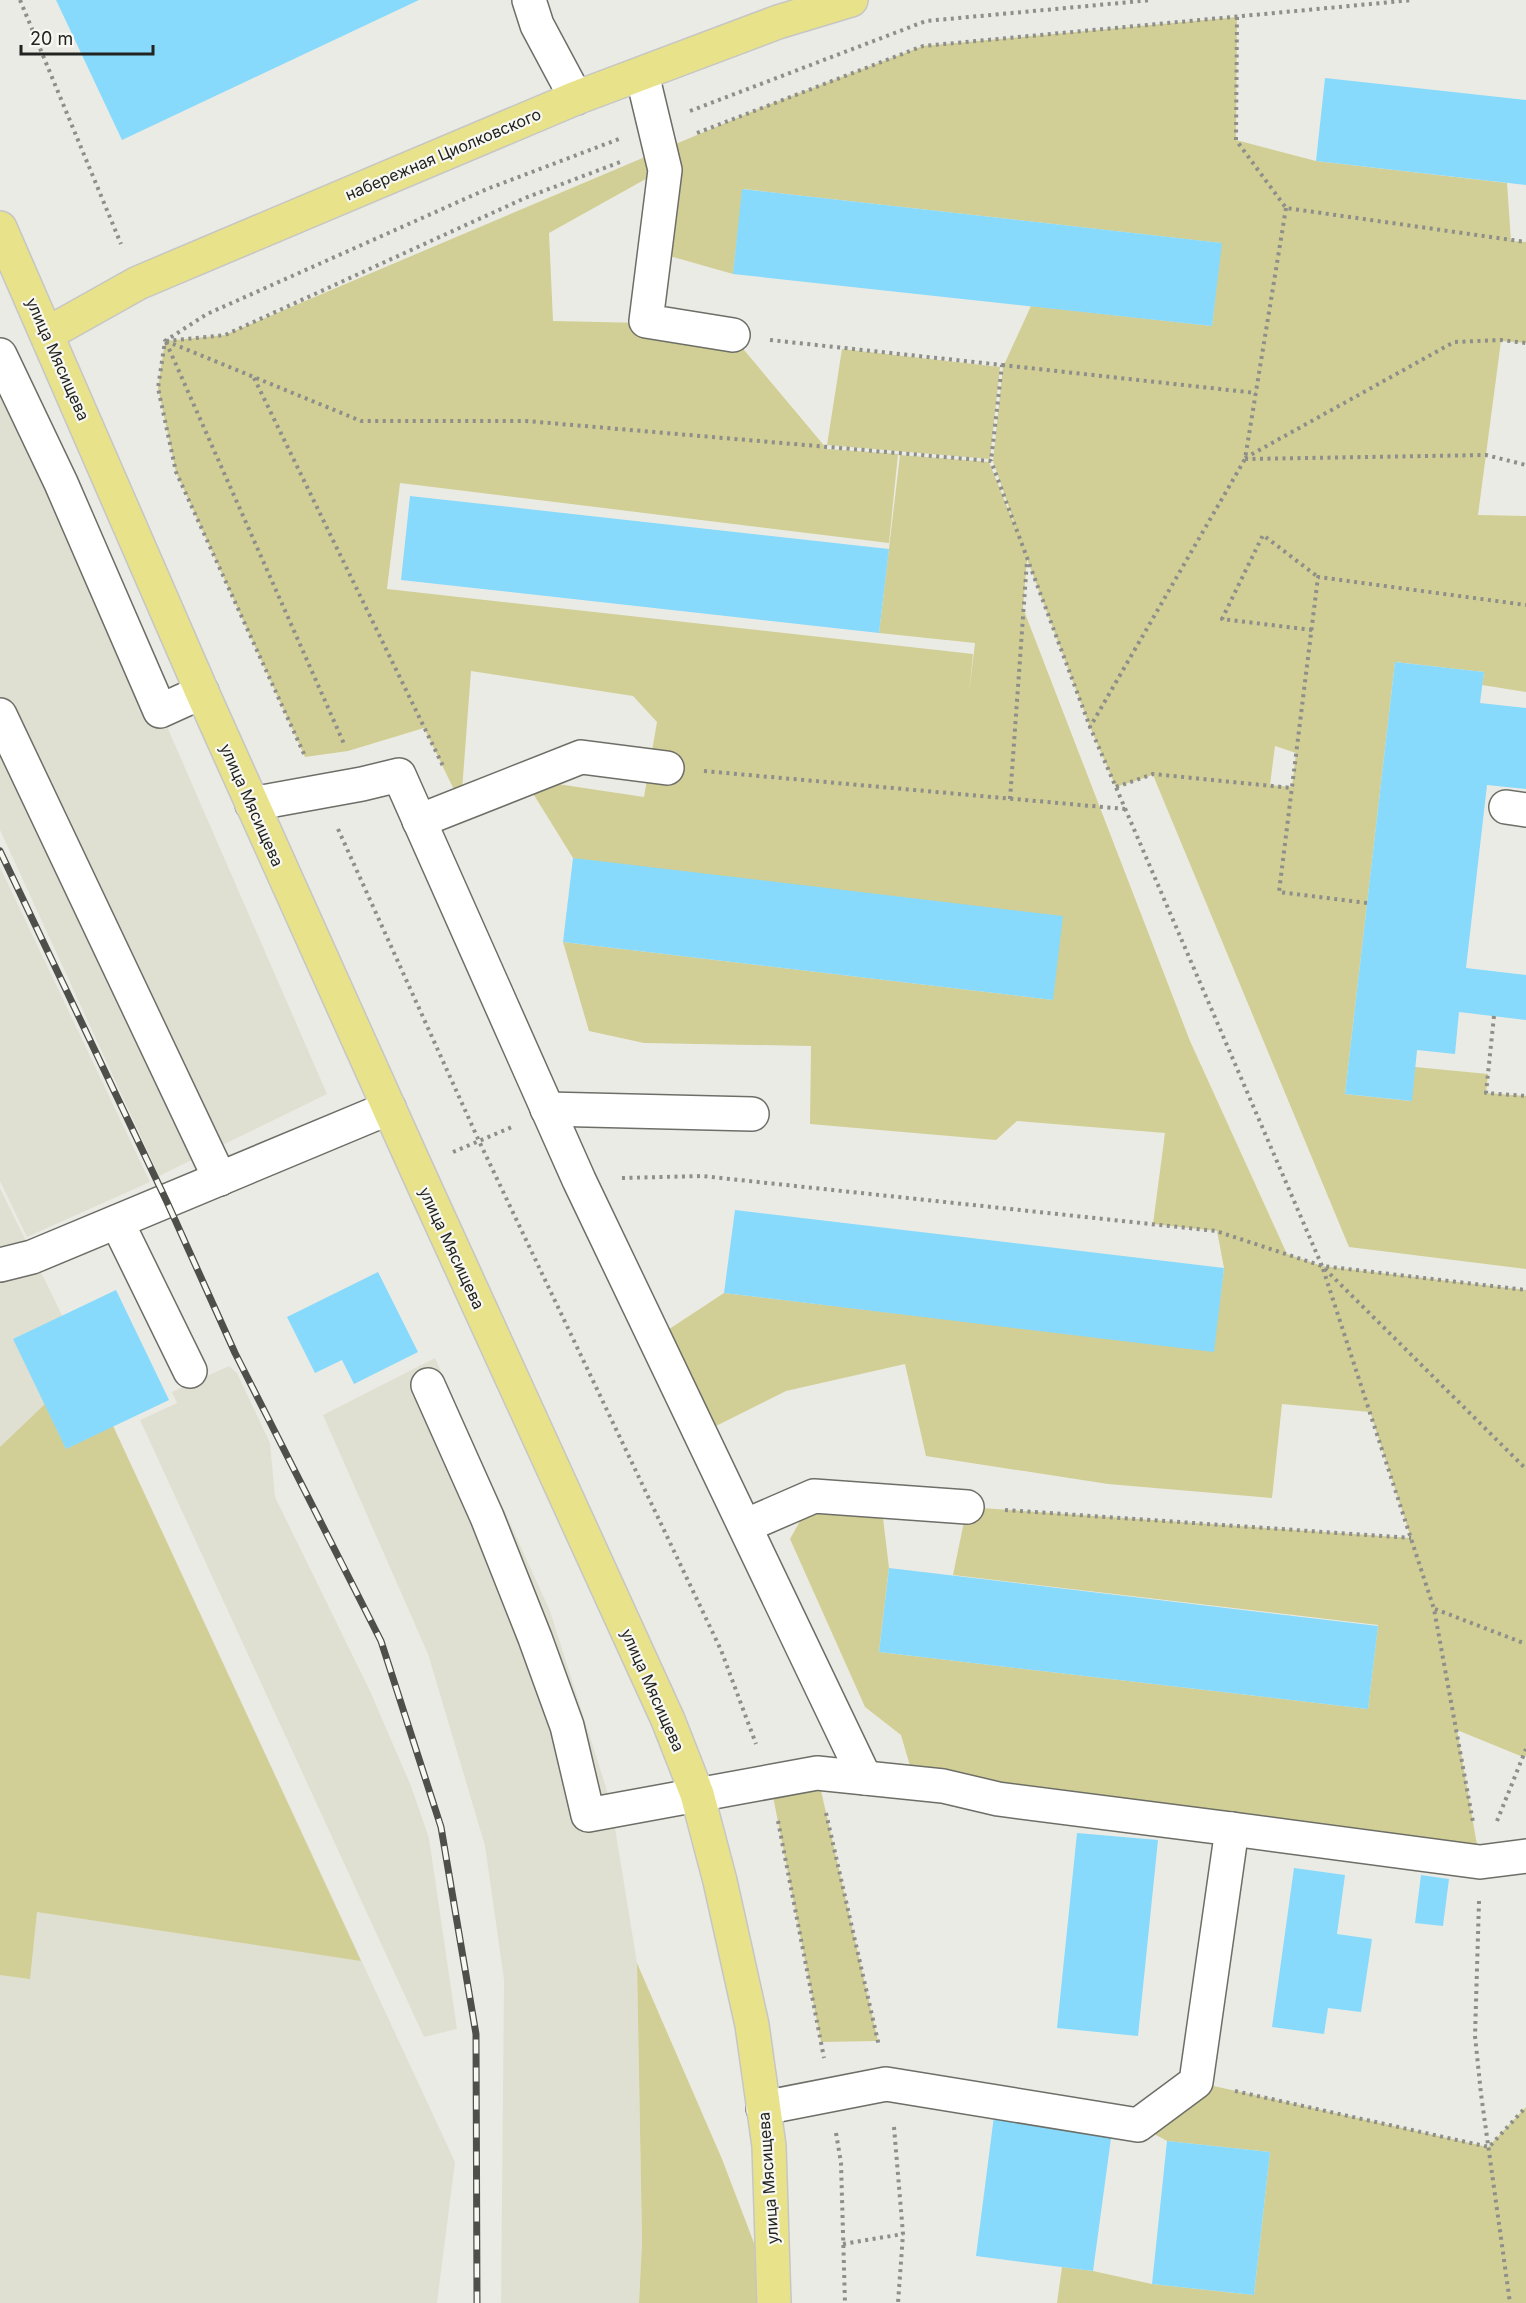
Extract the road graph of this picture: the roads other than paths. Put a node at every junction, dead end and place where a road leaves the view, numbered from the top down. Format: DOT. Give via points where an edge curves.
graph roads {
  1 [pos="529,0"];
  2 [pos="850,0"];
  3 [pos="642,74"];
  4 [pos="576,98"];
  5 [pos="0,228"];
  6 [pos="47,334"];
  7 [pos="733,335"];
  8 [pos="0,355"];
  9 [pos="202,692"];
  10 [pos="0,715"];
  11 [pos="667,768"];
  12 [pos="252,804"];
  13 [pos="419,821"];
  14 [pos="389,1108"];
  15 [pos="548,1109"];
  16 [pos="752,1114"];
  17 [pos="220,1179"];
  18 [pos="117,1222"];
  19 [pos="0,1265"];
  20 [pos="190,1371"];
  21 [pos="428,1385"];
  22 [pos="967,1507"];
  23 [pos="745,1526"];
  24 [pos="865,1778"];
  25 [pos="697,1794"];
  26 [pos="1232,1829"];
  27 [pos="1526,1856"];
  28 [pos="764,2108"];
  29 [pos="774,2303"];
  1 -- 4 [label="lane" via="537,25"];
  2 -- 3 [label="main road, набережная Циолковского" via="778,22"];
  3 -- 4 [label="main road, набережная Циолковского"];
  3 -- 7 [label="lane" via="665,170 646,321"];
  4 -- 6 [label="main road, набережная Циолковского" via="138,283"];
  5 -- 6 [label="main road, улица Мясищева"];
  6 -- 9 [label="main road, улица Мясищева"];
  8 -- 9 [label="lane" via="61,483 160,711"];
  9 -- 12 [label="main road, улица Мясищева"];
  10 -- 17 [label="lane"];
  11 -- 13 [label="lane" via="581,758"];
  12 -- 13 [label="lane" via="399,775"];
  12 -- 14 [label="main road, улица Мясищева"];
  13 -- 15 [label="lane"];
  14 -- 17 [label="lane"];
  14 -- 25 [label="main road, улица Мясищева" via="668,1720"];
  15 -- 16 [label="lane"];
  15 -- 23 [label="lane"];
  17 -- 18 [label="lane"];
  18 -- 19 [label="lane" via="32,1257"];
  18 -- 20 [label="lane"];
  21 -- 25 [label="lane" via="535,1638 567,1726 588,1815"];
  22 -- 23 [label="lane" via="814,1496"];
  23 -- 24 [label="lane"];
  24 -- 25 [label="lane" via="817,1773"];
  24 -- 26 [label="lane" via="943,1786 998,1800"];
  25 -- 28 [label="main road, улица Мясищева" via="753,2025"];
  26 -- 27 [label="lane" via="1480,1862"];
  26 -- 28 [label="lane" via="1196,2082 1138,2125 886,2084"];
  28 -- 29 [label="main road, улица Мясищева" via="769,2146"];
}
